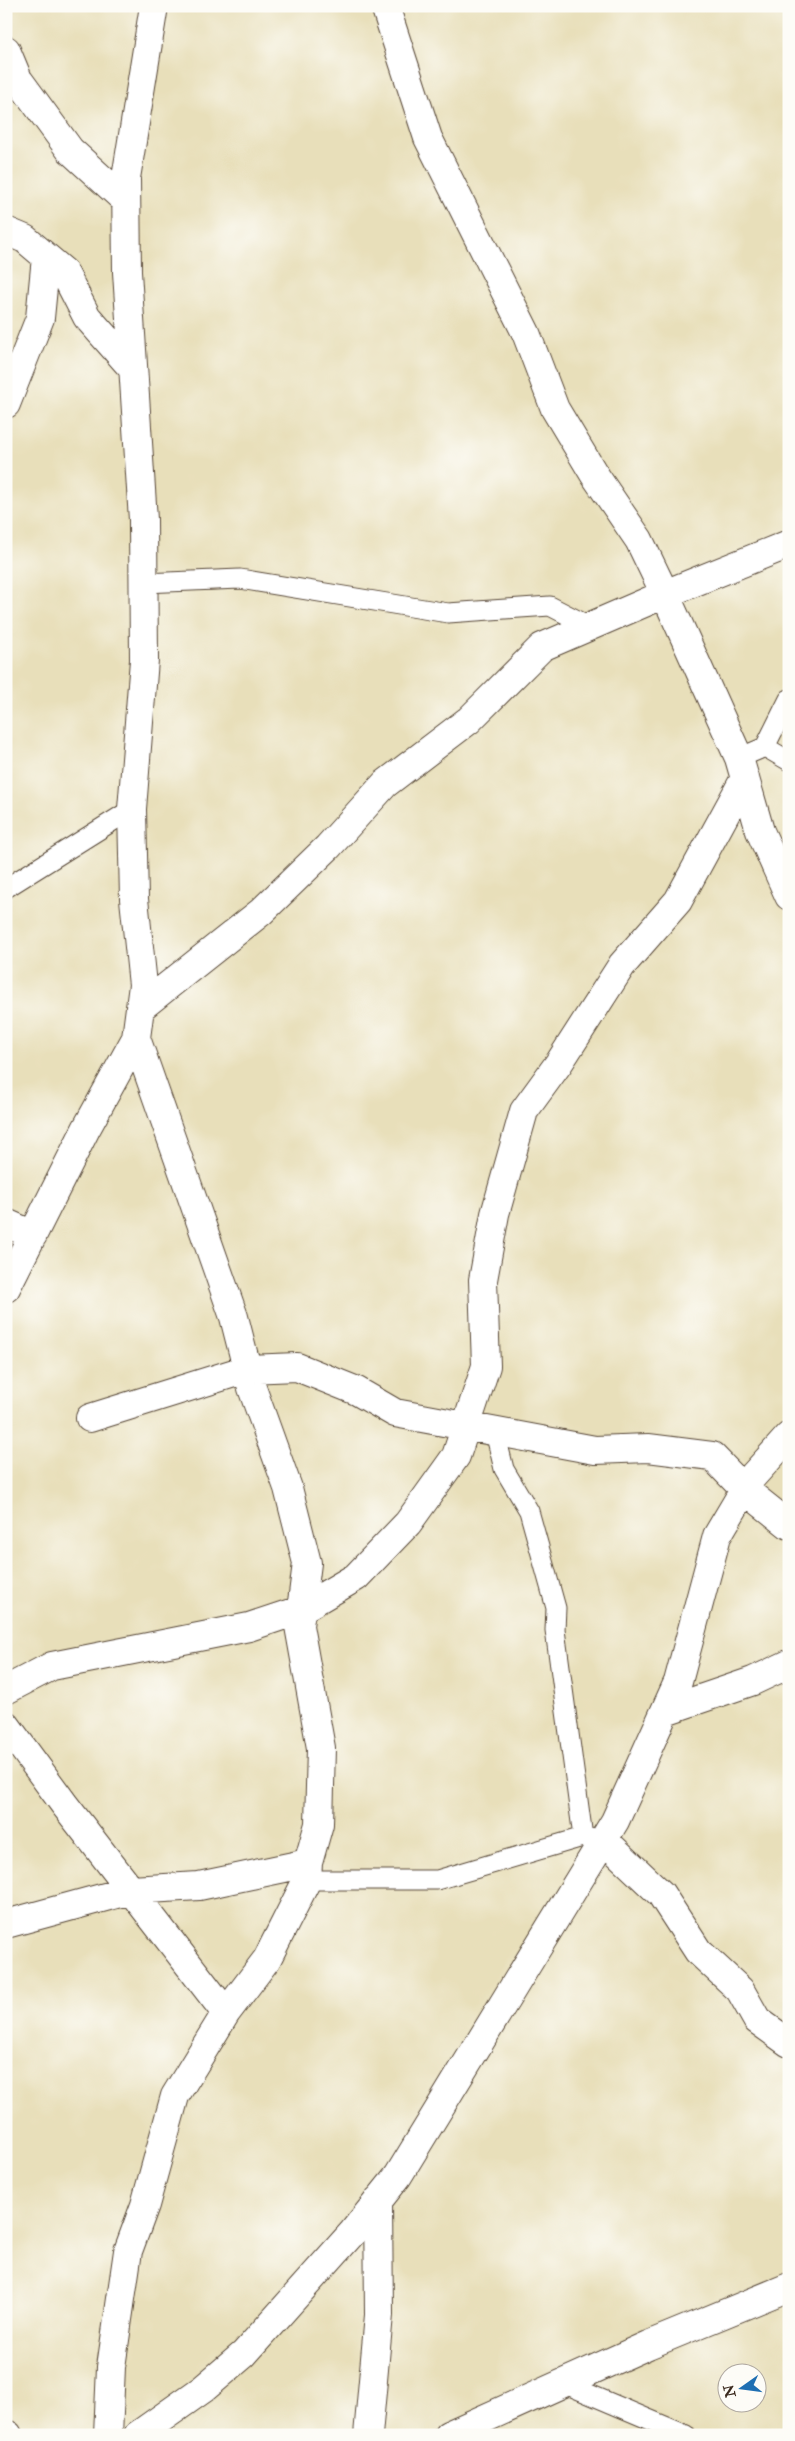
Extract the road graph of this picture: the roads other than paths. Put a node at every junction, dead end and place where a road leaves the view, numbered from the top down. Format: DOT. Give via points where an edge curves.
graph roads {
  1 [pos="154,6"];
  2 [pos="385,6"];
  3 [pos="6,50"];
  4 [pos="126,200"];
  5 [pos="6,231"];
  6 [pos="46,257"];
  7 [pos="133,370"];
  8 [pos="6,404"];
  9 [pos="789,544"];
  10 [pos="144,583"];
  11 [pos="665,594"];
  12 [pos="589,626"];
  13 [pos="789,699"];
  14 [pos="765,747"];
  15 [pos="789,761"];
  16 [pos="742,768"];
  17 [pos="132,809"];
  18 [pos="6,888"];
  19 [pos="789,896"];
  20 [pos="140,1008"];
  21 [pos="136,1038"];
  22 [pos="6,1222"];
  23 [pos="33,1235"];
  24 [pos="6,1288"];
  25 [pos="247,1369"];
  26 [pos="90,1418"];
  27 [pos="466,1427"];
  28 [pos="495,1432"];
  29 [pos="789,1436"];
  30 [pos="745,1490"];
  31 [pos="789,1525"];
  32 [pos="300,1610"];
  33 [pos="789,1664"];
  34 [pos="6,1690"];
  35 [pos="665,1711"];
  36 [pos="6,1725"];
  37 [pos="593,1838"];
  38 [pos="308,1871"];
  39 [pos="131,1890"];
  40 [pos="6,1924"];
  41 [pos="226,2013"];
  42 [pos="789,2043"];
  43 [pos="378,2200"];
  44 [pos="789,2287"];
  45 [pos="564,2383"];
  46 [pos="108,2435"];
  47 [pos="138,2435"];
  48 [pos="368,2435"];
  49 [pos="448,2435"];
  50 [pos="686,2435"];
  1 -- 4 [label="street" via="126,178"];
  2 -- 11 [label="street" via="428,138 526,333 555,409 639,540"];
  3 -- 4 [label="street" via="18,79 70,150"];
  4 -- 7 [label="street"];
  5 -- 6 [label="street" via="25,239"];
  6 -- 7 [label="street" via="64,272 87,317"];
  6 -- 8 [label="street" via="40,318"];
  7 -- 10 [label="street"];
  9 -- 11 [label="street"];
  10 -- 12 [label="lane" via="240,579 448,613 550,606"];
  10 -- 17 [label="street" via="144,660"];
  11 -- 12 [label="street"];
  11 -- 16 [label="street"];
  12 -- 20 [label="street" via="542,647 469,720 385,784 328,847 260,912"];
  13 -- 14 [label="lane"];
  14 -- 15 [label="lane"];
  14 -- 16 [label="lane"];
  16 -- 19 [label="street" via="760,831"];
  16 -- 27 [label="street" via="678,901 622,966 524,1111 495,1214 483,1280 486,1366"];
  17 -- 18 [label="lane"];
  17 -- 20 [label="street" via="134,899 143,985"];
  20 -- 21 [label="street"];
  21 -- 23 [label="street"];
  21 -- 25 [label="street" via="234,1317"];
  22 -- 23 [label="street"];
  23 -- 24 [label="street"];
  25 -- 26 [label="street"];
  25 -- 27 [label="street" via="297,1367 357,1391 395,1412"];
  25 -- 32 [label="street" via="288,1488 307,1563"];
  27 -- 28 [label="street"];
  27 -- 32 [label="street" via="456,1456 408,1523 356,1577"];
  28 -- 30 [label="street" via="595,1450 648,1448 712,1456"];
  28 -- 37 [label="lane" via="504,1469 529,1511 556,1608 556,1630"];
  29 -- 30 [label="street" via="752,1477"];
  30 -- 31 [label="street"];
  30 -- 35 [label="street" via="717,1536 678,1682"];
  32 -- 34 [label="street" via="249,1626 52,1666"];
  32 -- 38 [label="street" via="306,1674 322,1748 318,1824"];
  33 -- 35 [label="street" via="753,1681"];
  35 -- 37 [label="street" via="615,1821"];
  36 -- 39 [label="street"];
  37 -- 38 [label="lane" via="438,1880"];
  37 -- 42 [label="street" via="661,1894 698,1951 740,1990 757,2020"];
  37 -- 43 [label="street" via="398,2176"];
  38 -- 39 [label="street" via="199,1886"];
  38 -- 41 [label="street" via="267,1959"];
  39 -- 40 [label="street"];
  39 -- 41 [label="street"];
  41 -- 46 [label="street" via="175,2096 145,2205 128,2251 111,2366"];
  43 -- 47 [label="street" via="244,2354 203,2389"];
  43 -- 48 [label="street" via="380,2316"];
  44 -- 45 [label="street"];
  45 -- 49 [label="street"];
  45 -- 50 [label="lane"];
}
